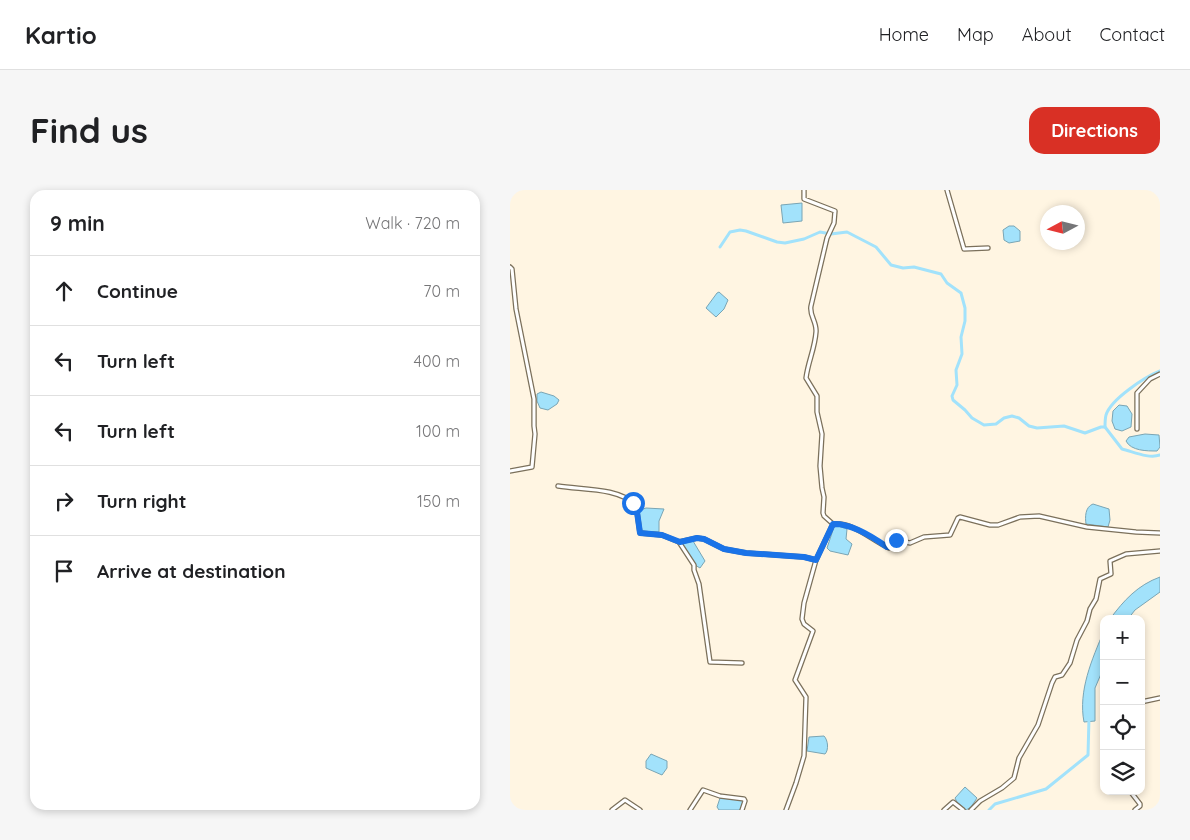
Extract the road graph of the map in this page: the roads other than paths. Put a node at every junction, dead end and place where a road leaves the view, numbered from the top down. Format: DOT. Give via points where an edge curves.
graph roads {
  1 [pos="804,190"];
  2 [pos="948,190"];
  3 [pos="988,248"];
  4 [pos="510,267"];
  5 [pos="1160,374"];
  6 [pos="1137,429"];
  7 [pos="510,471"];
  8 [pos="558,486"];
  9 [pos="833,524"];
  10 [pos="1160,533"];
  11 [pos="680,542"];
  12 [pos="1160,551"];
  13 [pos="816,560"];
  14 [pos="742,663"];
  15 [pos="1160,698"];
  16 [pos="1145,701"];
  17 [pos="1133,795"];
  18 [pos="612,810"];
  19 [pos="640,810"];
  20 [pos="690,810"];
  21 [pos="742,810"];
  22 [pos="786,810"];
  23 [pos="944,810"];
  24 [pos="963,810"];
  25 [pos="971,810"];
  26 [pos="1136,810"];
  1 -- 9 [label="street" via="804,199 835,210 810,311 816,333 806,378 817,396 822,434 823,513"];
  2 -- 3 [label="street" via="964,249"];
  4 -- 7 [label="street" via="520,335 532,384 535,434 532,467"];
  5 -- 6 [label="street" via="1137,392"];
  8 -- 11 [label="street" via="624,496 636,505 640,533 662,535"];
  9 -- 10 [label="street" via="852,527 889,548 896,540 910,543 924,537 950,535 960,517 998,525 1020,517 1040,516 1087,527"];
  9 -- 13 [label="street"];
  11 -- 13 [label="street" via="697,538 724,549"];
  11 -- 14 [label="street" via="694,565 699,584 710,662"];
  12 -- 25 [label="street" via="1126,554 1110,561 1111,574 1100,579 1096,599 1070,663 1052,683 1038,725 1019,758 1014,778"];
  13 -- 22 [label="street" via="802,619 813,631 795,680 806,697 804,756"];
  15 -- 16 [label="street"];
  17 -- 26 [label="street" via="1140,804"];
  18 -- 19 [label="street" via="625,800"];
  20 -- 21 [label="street" via="703,790 744,799"];
  23 -- 24 [label="street" via="953,802"];
}
